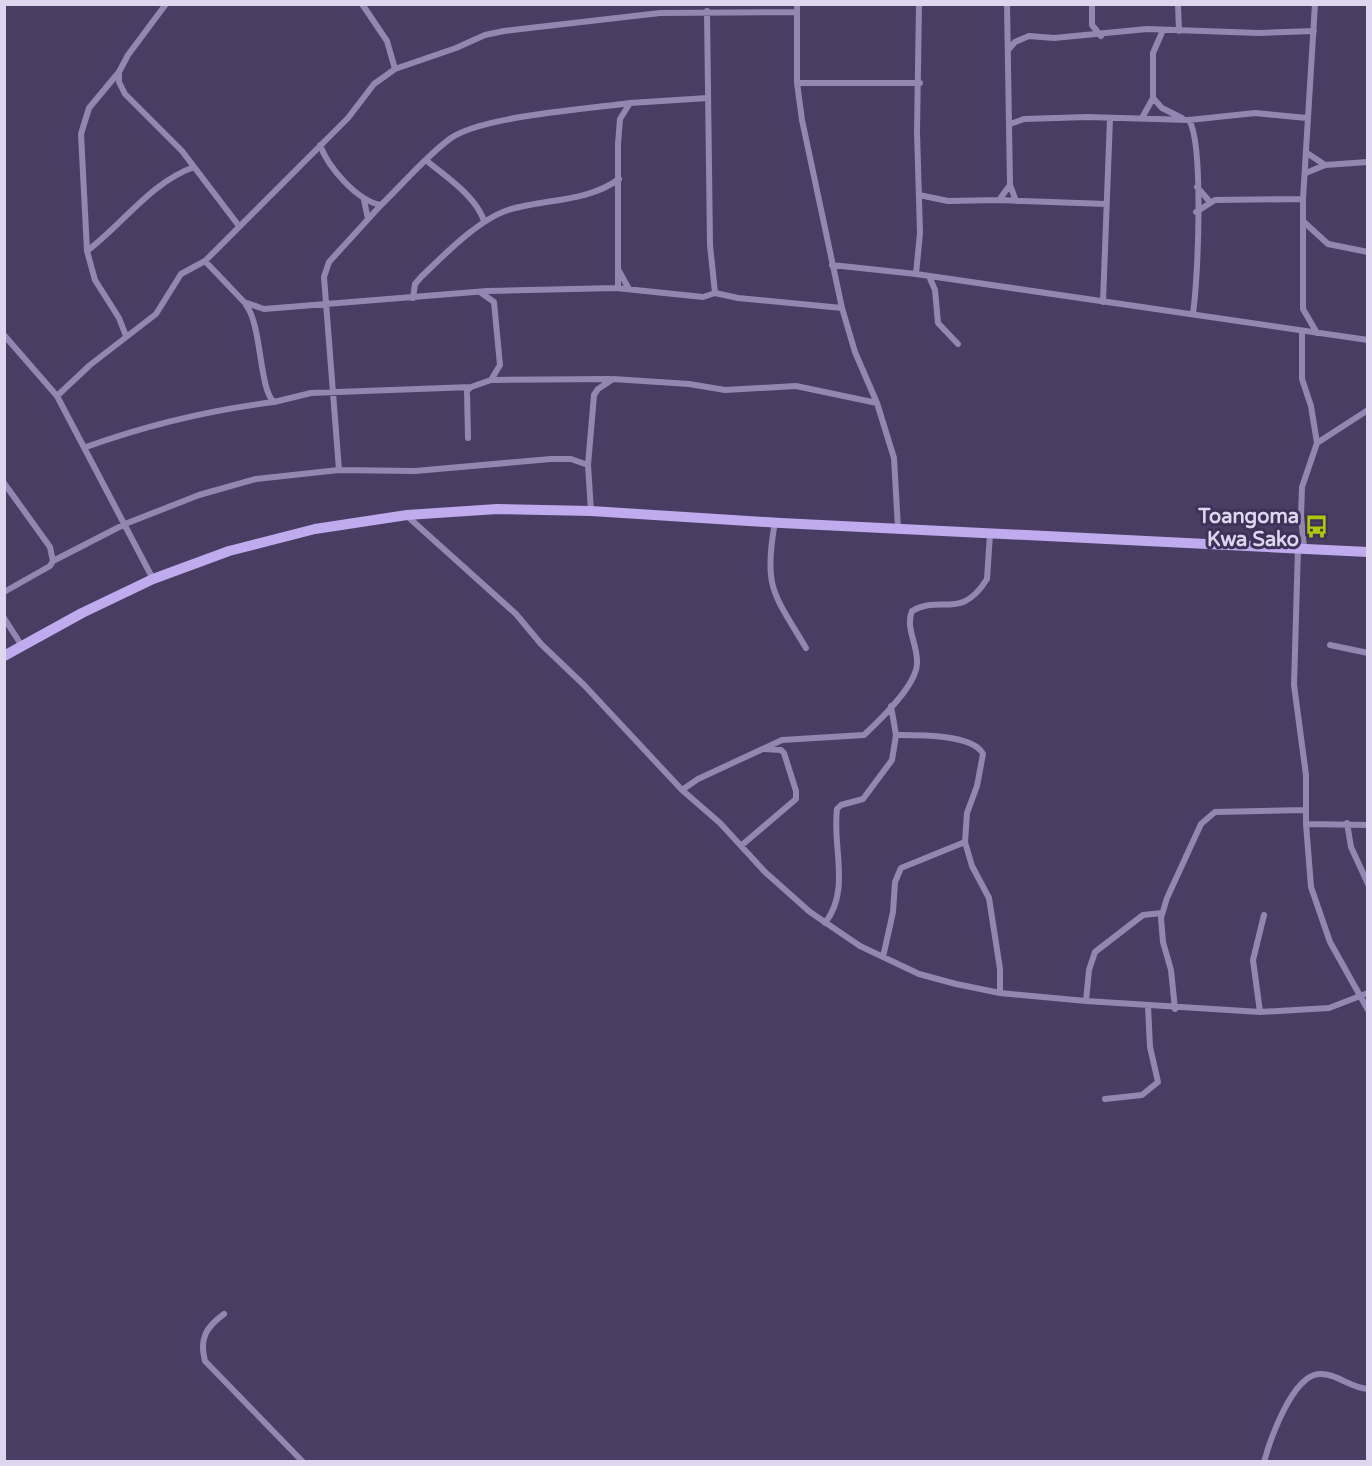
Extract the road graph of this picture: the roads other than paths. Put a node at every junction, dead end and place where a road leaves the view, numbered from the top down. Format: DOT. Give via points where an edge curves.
graph roads {
  1 [pos="166,4"];
  2 [pos="362,4"];
  3 [pos="920,4"];
  4 [pos="1007,4"];
  5 [pos="1092,4"];
  6 [pos="1178,4"];
  7 [pos="1315,4"];
  8 [pos="796,8"];
  9 [pos="707,11"];
  10 [pos="1163,30"];
  11 [pos="1179,31"];
  12 [pos="1314,31"];
  13 [pos="1008,32"];
  14 [pos="1101,36"];
  15 [pos="1022,38"];
  16 [pos="1008,50"];
  17 [pos="395,69"];
  18 [pos="118,72"];
  19 [pos="797,83"];
  20 [pos="920,83"];
  21 [pos="708,98"];
  22 [pos="1153,98"];
  23 [pos="630,103"];
  24 [pos="1110,118"];
  25 [pos="1142,118"];
  26 [pos="1307,118"];
  27 [pos="1187,120"];
  28 [pos="1010,124"];
  29 [pos="320,145"];
  30 [pos="1307,153"];
  31 [pos="308,157"];
  32 [pos="325,159"];
  33 [pos="427,161"];
  34 [pos="1368,162"];
  35 [pos="1325,165"];
  36 [pos="194,167"];
  37 [pos="1306,173"];
  38 [pos="619,179"];
  39 [pos="1010,185"];
  40 [pos="1197,188"];
  41 [pos="919,195"];
  42 [pos="1303,198"];
  43 [pos="364,200"];
  44 [pos="999,200"];
  45 [pos="1016,201"];
  46 [pos="1210,201"];
  47 [pos="1106,204"];
  48 [pos="381,205"];
  49 [pos="1196,212"];
  50 [pos="368,219"];
  51 [pos="484,221"];
  52 [pos="1304,222"];
  53 [pos="239,226"];
  54 [pos="87,251"];
  55 [pos="1368,252"];
  56 [pos="206,261"];
  57 [pos="832,265"];
  58 [pos="618,271"];
  59 [pos="916,274"];
  60 [pos="929,276"];
  61 [pos="618,288"];
  62 [pos="629,289"];
  63 [pos="479,292"];
  64 [pos="715,293"];
  65 [pos="413,298"];
  66 [pos="244,302"];
  67 [pos="1103,302"];
  68 [pos="325,306"];
  69 [pos="842,308"];
  70 [pos="264,309"];
  71 [pos="1193,313"];
  72 [pos="255,322"];
  73 [pos="1302,331"];
  74 [pos="1317,333"];
  75 [pos="4,335"];
  76 [pos="126,336"];
  77 [pos="1368,340"];
  78 [pos="958,344"];
  79 [pos="613,379"];
  80 [pos="491,380"];
  81 [pos="471,387"];
  82 [pos="334,394"];
  83 [pos="57,396"];
  84 [pos="274,402"];
  85 [pos="878,403"];
  86 [pos="1368,410"];
  87 [pos="468,438"];
  88 [pos="1317,443"];
  89 [pos="86,447"];
  90 [pos="588,465"];
  91 [pos="339,470"];
  92 [pos="6,487"];
  93 [pos="591,511"];
  94 [pos="407,515"];
  95 [pos="775,522"];
  96 [pos="125,524"];
  97 [pos="898,528"];
  98 [pos="990,534"];
  99 [pos="1301,548"];
  100 [pos="1368,552"];
  101 [pos="53,561"];
  102 [pos="153,579"];
  103 [pos="4,592"];
  104 [pos="4,618"];
  105 [pos="1330,645"];
  106 [pos="22,646"];
  107 [pos="806,648"];
  108 [pos="1368,653"];
  109 [pos="4,656"];
  110 [pos="891,706"];
  111 [pos="896,735"];
  112 [pos="764,749"];
  113 [pos="682,790"];
  114 [pos="1306,810"];
  115 [pos="1347,823"];
  116 [pos="1306,824"];
  117 [pos="1368,825"];
  118 [pos="966,842"];
  119 [pos="742,845"];
  120 [pos="1368,884"];
  121 [pos="1162,913"];
  122 [pos="1264,915"];
  123 [pos="825,923"];
  124 [pos="883,957"];
  125 [pos="1000,993"];
  126 [pos="1368,993"];
  127 [pos="1358,995"];
  128 [pos="1086,1001"];
  129 [pos="1148,1006"];
  130 [pos="1175,1009"];
  131 [pos="1368,1010"];
  132 [pos="1260,1012"];
  133 [pos="1106,1099"];
  134 [pos="224,1314"];
  135 [pos="1368,1389"];
  136 [pos="303,1461"];
  137 [pos="1264,1461"];
  1 -- 18 [label="street"];
  2 -- 17 [label="street" via="387,41"];
  3 -- 20 [label="street"];
  4 -- 13 [label="street"];
  5 -- 14 [label="street" via="1092,25"];
  6 -- 11 [label="street"];
  7 -- 12 [label="street"];
  8 -- 9 [label="street"];
  8 -- 19 [label="street"];
  9 -- 17 [label="street" via="504,31"];
  9 -- 21 [label="street"];
  10 -- 11 [label="street"];
  10 -- 14 [label="street"];
  10 -- 22 [label="street" via="1153,53"];
  11 -- 12 [label="street"];
  12 -- 26 [label="street"];
  13 -- 15 [label="street"];
  13 -- 16 [label="street"];
  14 -- 15 [label="street"];
  15 -- 16 [label="street"];
  16 -- 28 [label="street"];
  17 -- 29 [label="street" via="374,84 348,118"];
  18 -- 36 [label="street" via="125,94"];
  18 -- 54 [label="street" via="85,114 81,134"];
  19 -- 20 [label="street"];
  19 -- 57 [label="street"];
  20 -- 41 [label="street"];
  21 -- 23 [label="street"];
  21 -- 64 [label="street" via="710,246"];
  22 -- 25 [label="street"];
  22 -- 27 [label="street" via="1162,108"];
  23 -- 33 [label="street" via="473,128 451,138"];
  23 -- 38 [label="street" via="620,118"];
  24 -- 25 [label="street"];
  24 -- 28 [label="street" via="1024,119"];
  24 -- 47 [label="street"];
  25 -- 27 [label="street"];
  26 -- 27 [label="street" via="1254,113"];
  26 -- 30 [label="street"];
  27 -- 40 [label="street" via="1195,136"];
  28 -- 39 [label="street"];
  29 -- 31 [label="street"];
  29 -- 32 [label="street"];
  30 -- 35 [label="street"];
  30 -- 37 [label="street"];
  31 -- 32 [label="street"];
  31 -- 53 [label="street"];
  32 -- 43 [label="street"];
  33 -- 48 [label="street"];
  33 -- 51 [label="street" via="460,188"];
  34 -- 35 [label="street"];
  35 -- 37 [label="street"];
  36 -- 53 [label="street"];
  36 -- 54 [label="street" via="156,187 122,223"];
  37 -- 42 [label="street"];
  38 -- 51 [label="street" via="601,190 508,210"];
  38 -- 58 [label="street"];
  39 -- 44 [label="street"];
  39 -- 45 [label="street"];
  40 -- 46 [label="street"];
  40 -- 49 [label="street"];
  41 -- 44 [label="street" via="948,201"];
  41 -- 59 [label="street"];
  42 -- 46 [label="street"];
  42 -- 52 [label="street"];
  43 -- 48 [label="street"];
  43 -- 50 [label="street"];
  44 -- 45 [label="street"];
  45 -- 47 [label="street"];
  46 -- 49 [label="street"];
  47 -- 67 [label="street"];
  48 -- 50 [label="street"];
  49 -- 71 [label="street"];
  50 -- 68 [label="street" via="325,269"];
  51 -- 65 [label="street" via="415,284"];
  52 -- 55 [label="street" via="1328,244"];
  52 -- 74 [label="street" via="1303,309"];
  53 -- 56 [label="street"];
  54 -- 76 [label="street" via="95,280"];
  56 -- 66 [label="street"];
  56 -- 76 [label="street" via="182,274 156,314"];
  57 -- 59 [label="street"];
  57 -- 69 [label="street"];
  58 -- 61 [label="street"];
  58 -- 62 [label="street"];
  59 -- 60 [label="street"];
  60 -- 67 [label="street"];
  60 -- 78 [label="street" via="935,291 938,322"];
  61 -- 62 [label="street"];
  61 -- 63 [label="street"];
  62 -- 64 [label="street" via="689,297"];
  63 -- 65 [label="street"];
  63 -- 80 [label="street" via="494,302 500,365"];
  64 -- 69 [label="street"];
  65 -- 68 [label="street"];
  66 -- 70 [label="street"];
  66 -- 72 [label="street"];
  67 -- 71 [label="street"];
  68 -- 70 [label="street"];
  68 -- 82 [label="street"];
  69 -- 85 [label="street" via="855,352"];
  70 -- 72 [label="street"];
  71 -- 73 [label="street"];
  72 -- 84 [label="street" via="266,391"];
  73 -- 74 [label="street"];
  73 -- 88 [label="street" via="1302,379"];
  74 -- 77 [label="street"];
  75 -- 83 [label="street"];
  76 -- 83 [label="street"];
  79 -- 80 [label="street"];
  79 -- 85 [label="street" via="725,390 789,385"];
  79 -- 90 [label="street" via="594,395"];
  80 -- 81 [label="street"];
  81 -- 82 [label="street"];
  81 -- 87 [label="street" via="467,395"];
  82 -- 84 [label="street" via="311,393"];
  82 -- 91 [label="street"];
  83 -- 89 [label="street"];
  84 -- 89 [label="street" via="139,428"];
  85 -- 97 [label="street" via="894,458"];
  86 -- 88 [label="street"];
  88 -- 99 [label="street" via="1302,487"];
  89 -- 96 [label="street"];
  90 -- 91 [label="street" via="571,459 551,459 415,471"];
  90 -- 93 [label="street"];
  91 -- 96 [label="street" via="231,485"];
  92 -- 101 [label="street" via="50,547"];
  93 -- 94 [label="main road" via="497,509"];
  93 -- 95 [label="main road"];
  94 -- 102 [label="main road" via="275,538"];
  94 -- 113 [label="street" via="516,614"];
  95 -- 97 [label="main road"];
  95 -- 107 [label="street" via="769,565 774,594"];
  96 -- 101 [label="street"];
  96 -- 102 [label="street"];
  97 -- 98 [label="main road"];
  98 -- 99 [label="main road"];
  98 -- 110 [label="street" via="984,585 958,606 928,605 912,611 916,670"];
  99 -- 100 [label="main road"];
  99 -- 114 [label="street" via="1294,685 1306,775"];
  101 -- 103 [label="street"];
  102 -- 106 [label="main road"];
  104 -- 106 [label="street"];
  105 -- 108 [label="street"];
  106 -- 109 [label="main road"];
  110 -- 111 [label="street"];
  110 -- 112 [label="street" via="864,735 791,738"];
  111 -- 118 [label="street" via="952,739 980,748 983,765 967,813"];
  111 -- 123 [label="street" via="892,760 865,797 837,809 838,888"];
  112 -- 113 [label="street"];
  112 -- 119 [label="street" via="784,753 796,799"];
  113 -- 119 [label="street"];
  114 -- 116 [label="street"];
  114 -- 121 [label="street" via="1210,814 1201,824"];
  115 -- 116 [label="street"];
  115 -- 117 [label="street"];
  115 -- 120 [label="street" via="1351,847"];
  116 -- 127 [label="street" via="1311,887 1318,914"];
  118 -- 124 [label="street" via="901,868 895,882"];
  118 -- 125 [label="street" via="972,866 989,898"];
  119 -- 123 [label="street" via="765,872"];
  121 -- 128 [label="street" via="1143,915 1095,952"];
  121 -- 130 [label="street"];
  122 -- 132 [label="street" via="1253,960"];
  123 -- 124 [label="street"];
  124 -- 125 [label="street" via="919,974"];
  125 -- 128 [label="street"];
  126 -- 127 [label="street"];
  127 -- 131 [label="street"];
  127 -- 132 [label="street" via="1329,1008"];
  128 -- 129 [label="street"];
  129 -- 130 [label="street"];
  129 -- 133 [label="street" via="1150,1047 1158,1082 1142,1095"];
  130 -- 132 [label="street"];
  134 -- 136 [label="street" via="207,1329 201,1342 205,1361"];
  135 -- 137 [label="street" via="1325,1375 1309,1378 1278,1417"];
}
